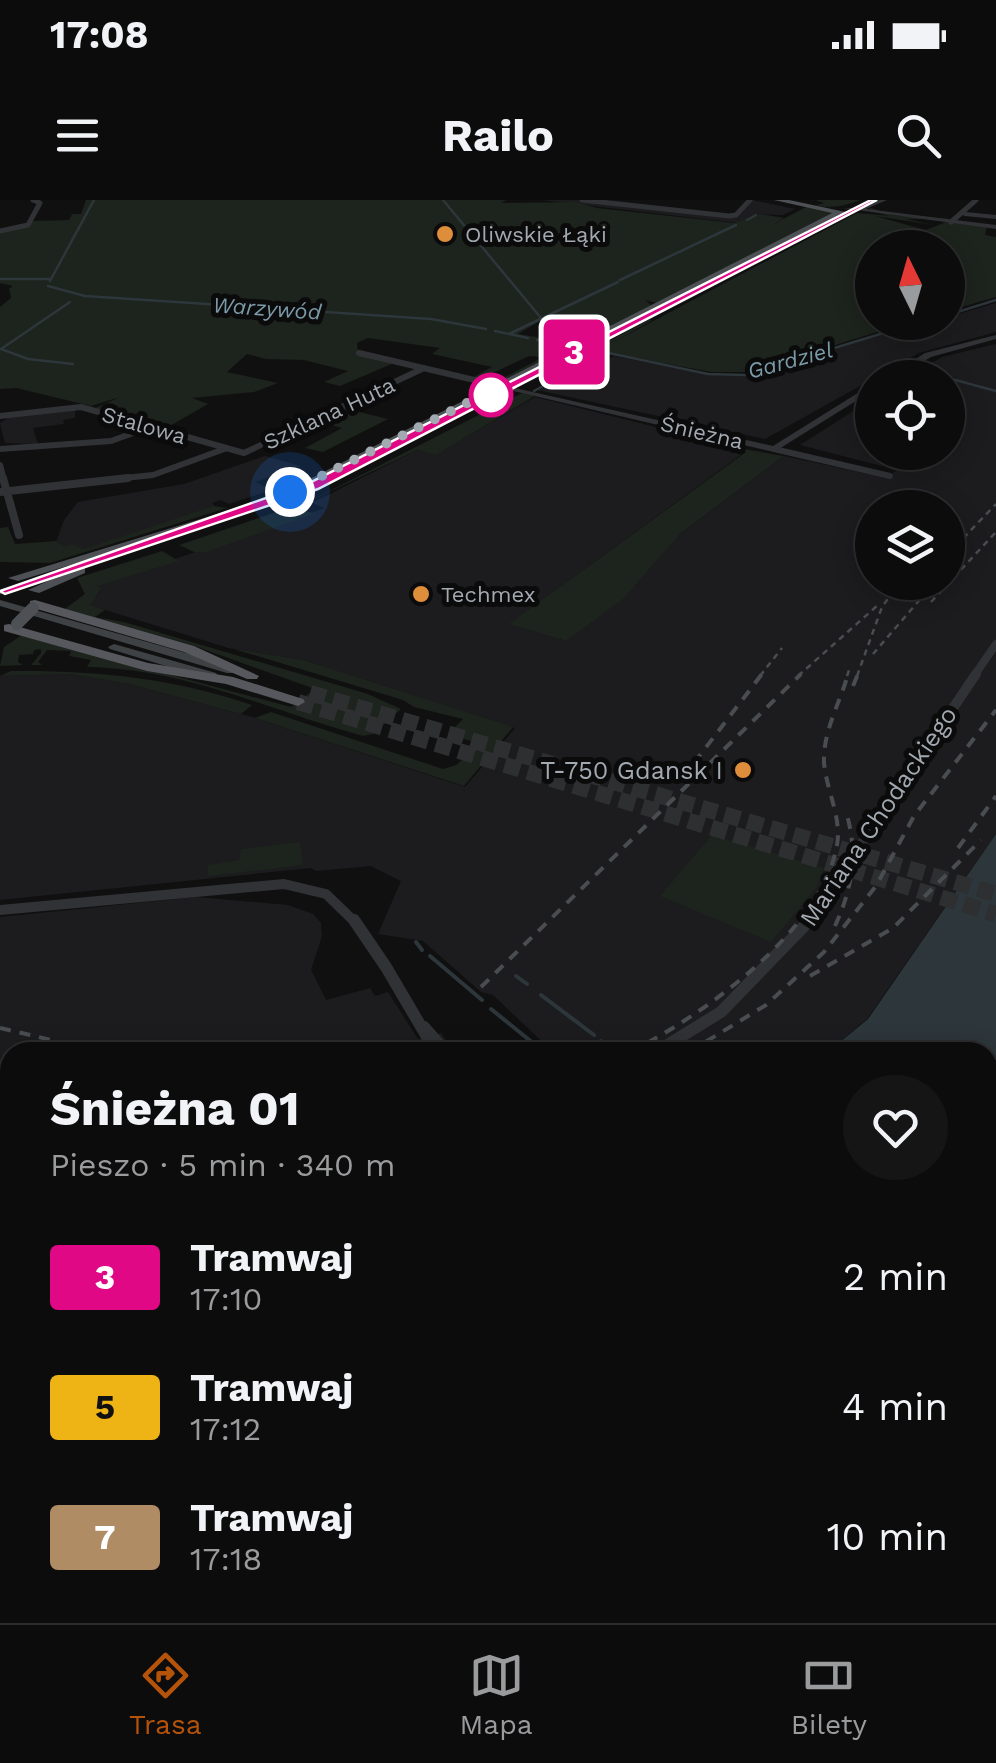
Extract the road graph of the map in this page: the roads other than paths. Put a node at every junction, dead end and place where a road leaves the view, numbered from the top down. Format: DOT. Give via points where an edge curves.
graph roads {
  1 [pos="33,200"];
  2 [pos="582,200"];
  3 [pos="750,200"];
  4 [pos="778,200"];
  5 [pos="866,200"];
  6 [pos="884,200"];
  7 [pos="976,200"];
  8 [pos="848,211"];
  9 [pos="965,214"];
  10 [pos="996,217"];
  11 [pos="951,222"];
  12 [pos="996,227"];
  13 [pos="0,231"];
  14 [pos="996,337"];
  15 [pos="359,352"];
  16 [pos="920,360"];
  17 [pos="424,368"];
  18 [pos="507,388"];
  19 [pos="855,399"];
  20 [pos="0,416"];
  21 [pos="150,426"];
  22 [pos="0,447"];
  23 [pos="227,448"];
  24 [pos="774,449"];
  25 [pos="0,465"];
  26 [pos="890,476"];
  27 [pos="3,492"];
  28 [pos="19,535"];
  29 [pos="7,577"];
  30 [pos="34,601"];
  31 [pos="0,603"];
  32 [pos="0,614"];
  33 [pos="9,628"];
  34 [pos="996,644"];
  35 [pos="232,676"];
  36 [pos="304,698"];
  37 [pos="0,910"];
  38 [pos="421,1024"];
  39 [pos="431,1042"];
  40 [pos="439,1042"];
  41 [pos="672,1042"];
  1 -- 13 [label="street" via="40,204 28,225"];
  2 -- 3 [label="street" via="725,216 736,215"];
  4 -- 8 [label="main road"];
  5 -- 8 [label="street"];
  6 -- 8 [label="street"];
  7 -- 11 [label="street"];
  8 -- 11 [label="street"];
  8 -- 18 [label="main road"];
  8 -- 18 [label="main road"];
  9 -- 10 [label="street"];
  11 -- 12 [label="street"];
  14 -- 16 [label="street"];
  15 -- 17 [label="street, Szklana Huta"];
  17 -- 18 [label="street, Szklana Huta"];
  17 -- 23 [label="street, Szklana Huta" via="244,452"];
  18 -- 24 [label="street, Śnieżna"];
  18 -- 29 [label="main road" via="287,493"];
  18 -- 30 [label="main road" via="313,493 76,572"];
  19 -- 24 [label="street"];
  20 -- 21 [label="street, Stalowa" via="77,407"];
  21 -- 22 [label="street" via="111,441"];
  21 -- 23 [label="street, Stalowa"];
  23 -- 27 [label="street, Szklana Huta" via="153,474"];
  24 -- 26 [label="street, Śnieżna"];
  25 -- 27 [label="street"];
  27 -- 28 [label="street"];
  29 -- 30 [label="main road"];
  30 -- 33 [label="main road, bridge"];
  30 -- 35 [label="highway" via="188,649"];
  31 -- 35 [label="main road"];
  32 -- 35 [label="main road"];
  33 -- 35 [label="highway" via="147,667"];
  34 -- 41 [label="street, Mariana Chodackiego" via="818,912 722,1012"];
  35 -- 36 [label="highway"];
  37 -- 38 [label="street" via="258,884 322,892 348,914"];
  38 -- 39 [label="street"];
  38 -- 40 [label="street"];
}
